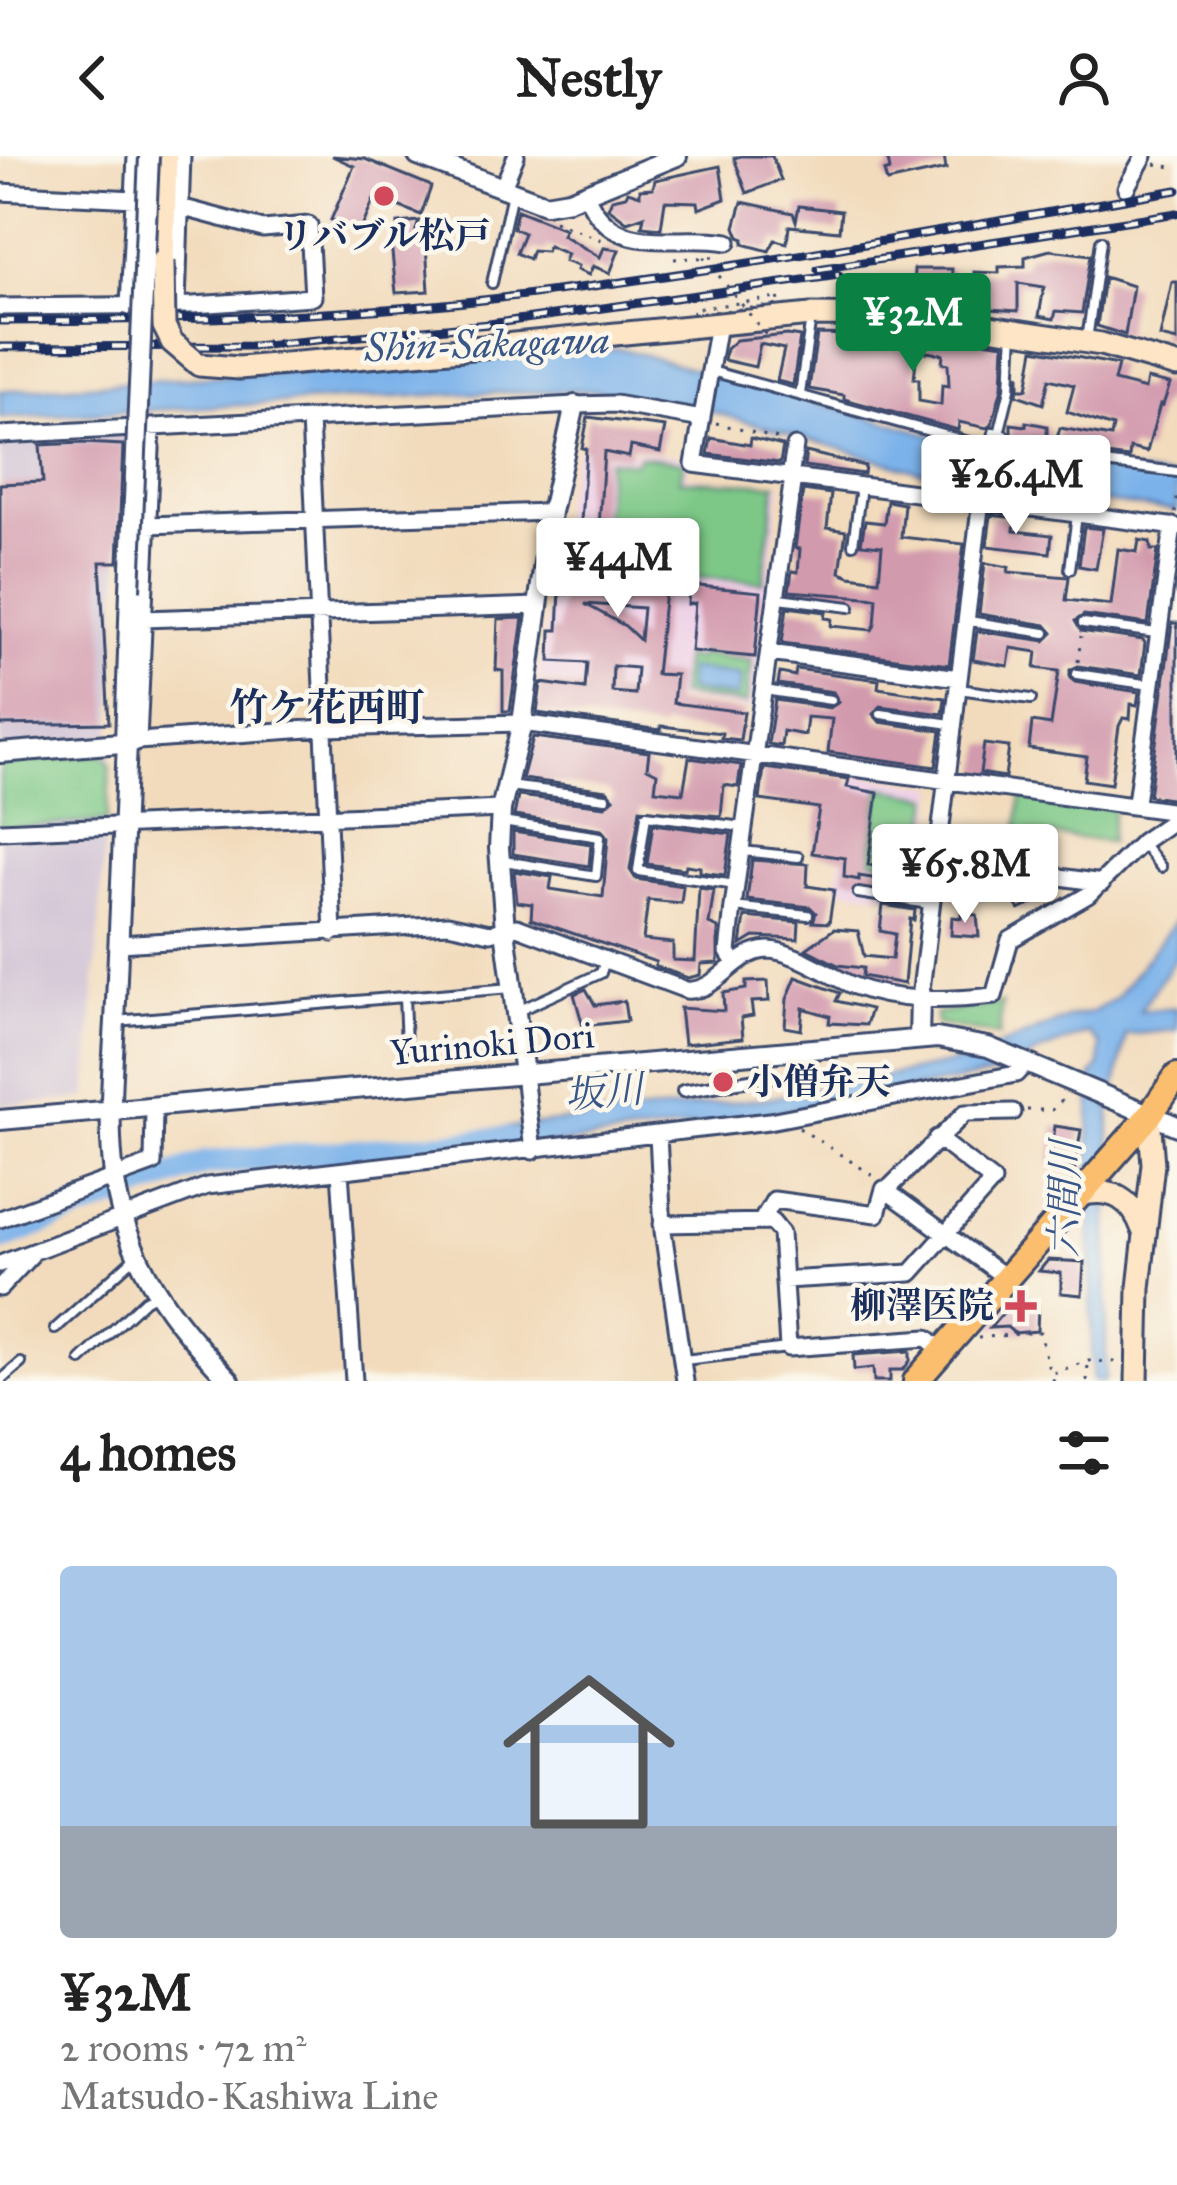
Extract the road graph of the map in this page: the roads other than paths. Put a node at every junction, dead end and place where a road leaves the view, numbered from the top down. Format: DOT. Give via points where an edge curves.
graph roads {
  1 [pos="136,156"];
  2 [pos="148,156"];
  3 [pos="166,156"];
  4 [pos="182,156"];
  5 [pos="418,156"];
  6 [pos="516,156"];
  7 [pos="676,156"];
  8 [pos="1143,159"];
  9 [pos="1126,188"];
  10 [pos="507,191"];
  11 [pos="0,193"];
  12 [pos="586,194"];
  13 [pos="134,199"];
  14 [pos="181,207"];
  15 [pos="1101,241"];
  16 [pos="728,242"];
  17 [pos="492,284"];
  18 [pos="177,305"];
  19 [pos="0,307"];
  20 [pos="129,307"];
  21 [pos="811,315"];
  22 [pos="718,324"];
  23 [pos="1013,329"];
  24 [pos="1087,341"];
  25 [pos="1177,366"];
  26 [pos="711,372"];
  27 [pos="800,394"];
  28 [pos="575,405"];
  29 [pos="703,417"];
  30 [pos="310,419"];
  31 [pos="152,427"];
  32 [pos="999,434"];
  33 [pos="0,435"];
  34 [pos="795,446"];
  35 [pos="1177,472"];
  36 [pos="791,477"];
  37 [pos="861,485"];
  38 [pos="982,497"];
  39 [pos="551,512"];
  40 [pos="1078,514"];
  41 [pos="314,518"];
  42 [pos="147,525"];
  43 [pos="1174,525"];
  44 [pos="853,544"];
  45 [pos="1070,569"];
  46 [pos="777,598"];
  47 [pos="537,606"];
  48 [pos="850,607"];
  49 [pos="319,612"];
  50 [pos="143,619"];
  51 [pos="967,620"];
  52 [pos="1083,622"];
  53 [pos="1045,633"];
  54 [pos="1158,633"];
  55 [pos="770,653"];
  56 [pos="1077,674"];
  57 [pos="958,683"];
  58 [pos="1151,685"];
  59 [pos="763,690"];
  60 [pos="1031,698"];
  61 [pos="831,700"];
  62 [pos="881,714"];
  63 [pos="522,723"];
  64 [pos="953,724"];
  65 [pos="323,728"];
  66 [pos="130,742"];
  67 [pos="0,753"];
  68 [pos="755,753"];
  69 [pos="945,779"];
  70 [pos="507,786"];
  71 [pos="606,798"];
  72 [pos="1136,803"];
  73 [pos="501,815"];
  74 [pos="1177,815"];
  75 [pos="327,818"];
  76 [pos="123,826"];
  77 [pos="744,827"];
  78 [pos="0,831"];
  79 [pos="1142,842"];
  80 [pos="741,850"];
  81 [pos="798,856"];
  82 [pos="935,859"];
  83 [pos="500,860"];
  84 [pos="1161,867"];
  85 [pos="1102,883"];
  86 [pos="736,885"];
  87 [pos="858,893"];
  88 [pos="929,904"];
  89 [pos="733,907"];
  90 [pos="808,915"];
  91 [pos="505,930"];
  92 [pos="332,933"];
  93 [pos="119,944"];
  94 [pos="606,958"];
  95 [pos="735,963"];
  96 [pos="513,988"];
  97 [pos="404,997"];
  98 [pos="920,998"];
  99 [pos="516,1011"];
  100 [pos="116,1021"];
  101 [pos="919,1039"];
  102 [pos="406,1046"];
  103 [pos="1024,1063"];
  104 [pos="524,1074"];
  105 [pos="774,1076"];
  106 [pos="1177,1076"];
  107 [pos="683,1091"];
  108 [pos="154,1106"];
  109 [pos="111,1111"];
  110 [pos="1013,1112"];
  111 [pos="1149,1116"];
  112 [pos="0,1120"];
  113 [pos="1177,1126"];
  114 [pos="658,1136"];
  115 [pos="937,1138"];
  116 [pos="533,1149"];
  117 [pos="340,1172"];
  118 [pos="114,1178"];
  119 [pos="885,1189"];
  120 [pos="1080,1195"];
  121 [pos="122,1215"];
  122 [pos="0,1219"];
  123 [pos="761,1222"];
  124 [pos="662,1224"];
  125 [pos="948,1233"];
  126 [pos="1144,1243"];
  127 [pos="33,1251"];
  128 [pos="136,1256"];
  129 [pos="0,1264"];
  130 [pos="1006,1278"];
  131 [pos="784,1280"];
  132 [pos="0,1288"];
  133 [pos="157,1294"];
  134 [pos="55,1329"];
  135 [pos="788,1348"];
  136 [pos="942,1351"];
  137 [pos="81,1360"];
  138 [pos="684,1360"];
  139 [pos="21,1364"];
  140 [pos="1130,1372"];
  141 [pos="0,1381"];
  142 [pos="230,1381"];
  143 [pos="354,1381"];
  144 [pos="685,1381"];
  145 [pos="916,1381"];
  1 -- 13 [label="street"];
  2 -- 66 [label="street, bridge"];
  3 -- 22 [label="main road, bridge" via="164,326 199,365 239,368"];
  4 -- 14 [label="street"];
  5 -- 10 [label="street"];
  6 -- 10 [label="street"];
  7 -- 12 [label="street"];
  8 -- 9 [label="street"];
  10 -- 12 [label="street" via="544,204"];
  10 -- 17 [label="lane"];
  11 -- 13 [label="street"];
  12 -- 16 [label="street" via="611,230"];
  13 -- 20 [label="street"];
  14 -- 18 [label="street"];
  14 -- 18 [label="street" via="262,229 310,225 314,297"];
  15 -- 24 [label="lane"];
  18 -- 20 [label="street"];
  19 -- 20 [label="street"];
  21 -- 22 [label="main road"];
  21 -- 23 [label="main road" via="918,316"];
  21 -- 27 [label="lane"];
  22 -- 26 [label="street"];
  23 -- 24 [label="main road"];
  23 -- 32 [label="lane"];
  24 -- 25 [label="main road"];
  26 -- 27 [label="lane"];
  26 -- 29 [label="street"];
  27 -- 32 [label="lane" via="991,448"];
  28 -- 29 [label="street"];
  28 -- 30 [label="street"];
  28 -- 39 [label="street"];
  29 -- 36 [label="street" via="694,464"];
  30 -- 31 [label="street"];
  30 -- 41 [label="street"];
  31 -- 33 [label="street"];
  31 -- 42 [label="street"];
  32 -- 35 [label="lane" via="1001,450"];
  34 -- 36 [label="street"];
  36 -- 37 [label="street"];
  36 -- 46 [label="street"];
  37 -- 38 [label="street"];
  37 -- 44 [label="lane"];
  38 -- 40 [label="street"];
  38 -- 51 [label="street"];
  39 -- 41 [label="street"];
  39 -- 47 [label="street"];
  40 -- 43 [label="street"];
  40 -- 45 [label="lane"];
  41 -- 42 [label="street"];
  41 -- 49 [label="street"];
  42 -- 50 [label="street"];
  43 -- 54 [label="street"];
  46 -- 48 [label="lane"];
  46 -- 55 [label="street"];
  47 -- 49 [label="street"];
  47 -- 63 [label="street"];
  49 -- 50 [label="street"];
  49 -- 65 [label="street"];
  50 -- 66 [label="street"];
  51 -- 53 [label="lane"];
  51 -- 57 [label="street"];
  52 -- 54 [label="lane"];
  54 -- 58 [label="street"];
  55 -- 57 [label="street"];
  55 -- 59 [label="street"];
  56 -- 58 [label="lane"];
  57 -- 60 [label="lane"];
  57 -- 64 [label="street"];
  58 -- 72 [label="street"];
  59 -- 61 [label="lane"];
  59 -- 68 [label="street"];
  62 -- 64 [label="lane"];
  63 -- 65 [label="street"];
  63 -- 68 [label="street"];
  63 -- 70 [label="street"];
  64 -- 69 [label="street"];
  65 -- 66 [label="street"];
  65 -- 75 [label="street"];
  66 -- 67 [label="street"];
  66 -- 76 [label="street"];
  68 -- 69 [label="street"];
  68 -- 77 [label="street"];
  69 -- 72 [label="street"];
  69 -- 82 [label="street"];
  70 -- 71 [label="lane"];
  70 -- 73 [label="street"];
  72 -- 74 [label="street"];
  73 -- 75 [label="street"];
  73 -- 83 [label="street"];
  73 -- 83 [label="lane" via="600,837 596,876"];
  74 -- 79 [label="street"];
  75 -- 76 [label="street"];
  75 -- 92 [label="street"];
  76 -- 78 [label="street"];
  76 -- 93 [label="street"];
  77 -- 80 [label="street"];
  77 -- 86 [label="lane" via="646,815 640,852 638,871"];
  79 -- 84 [label="lane"];
  79 -- 85 [label="street"];
  80 -- 81 [label="lane"];
  80 -- 86 [label="street"];
  82 -- 85 [label="street"];
  82 -- 88 [label="street"];
  83 -- 91 [label="street"];
  85 -- 98 [label="street" via="1010,940 994,996"];
  86 -- 89 [label="street"];
  87 -- 88 [label="lane"];
  88 -- 98 [label="street"];
  89 -- 90 [label="lane"];
  89 -- 95 [label="street" via="728,952"];
  91 -- 92 [label="street" via="448,924"];
  91 -- 94 [label="street" via="528,930"];
  91 -- 96 [label="street"];
  92 -- 93 [label="street"];
  93 -- 100 [label="street"];
  94 -- 95 [label="street" via="694,991"];
  94 -- 99 [label="lane" via="601,973"];
  95 -- 98 [label="street" via="776,951 858,987"];
  96 -- 97 [label="lane"];
  96 -- 99 [label="street"];
  97 -- 100 [label="lane"];
  97 -- 102 [label="lane"];
  98 -- 101 [label="street"];
  99 -- 104 [label="street"];
  100 -- 109 [label="street"];
  101 -- 103 [label="street, Yurinoki Dori" via="952,1038"];
  101 -- 104 [label="street, Yurinoki Dori"];
  103 -- 111 [label="street, Yurinoki Dori"];
  103 -- 114 [label="street" via="1016,1074"];
  104 -- 108 [label="street, Yurinoki Dori"];
  104 -- 116 [label="street"];
  105 -- 107 [label="street"];
  106 -- 111 [label="main road"];
  108 -- 109 [label="street, Yurinoki Dori"];
  108 -- 118 [label="street" via="153,1163"];
  109 -- 112 [label="street, Yurinoki Dori"];
  109 -- 118 [label="street"];
  110 -- 115 [label="street" via="965,1113"];
  111 -- 113 [label="street, Yurinoki Dori"];
  111 -- 120 [label="main road"];
  111 -- 126 [label="main road"];
  114 -- 116 [label="street"];
  114 -- 124 [label="street"];
  115 -- 119 [label="street"];
  115 -- 125 [label="street" via="993,1181"];
  116 -- 117 [label="street"];
  117 -- 121 [label="street" via="206,1186"];
  117 -- 143 [label="street"];
  118 -- 121 [label="street"];
  118 -- 122 [label="street"];
  119 -- 123 [label="street" via="877,1214 774,1199"];
  119 -- 125 [label="street"];
  120 -- 126 [label="main road" via="1110,1192 1134,1210"];
  120 -- 130 [label="main road"];
  121 -- 127 [label="street"];
  121 -- 128 [label="street"];
  123 -- 124 [label="street"];
  123 -- 131 [label="street" via="781,1233"];
  124 -- 138 [label="street"];
  125 -- 130 [label="street"];
  125 -- 131 [label="street" via="911,1273"];
  126 -- 140 [label="main road"];
  127 -- 129 [label="street"];
  127 -- 132 [label="street"];
  128 -- 133 [label="street"];
  128 -- 134 [label="lane"];
  130 -- 136 [label="main road"];
  131 -- 135 [label="street"];
  133 -- 137 [label="lane"];
  133 -- 142 [label="street"];
  135 -- 136 [label="street" via="927,1338"];
  135 -- 138 [label="lane"];
  136 -- 145 [label="main road"];
  138 -- 144 [label="street"];
  139 -- 141 [label="lane"];
}
